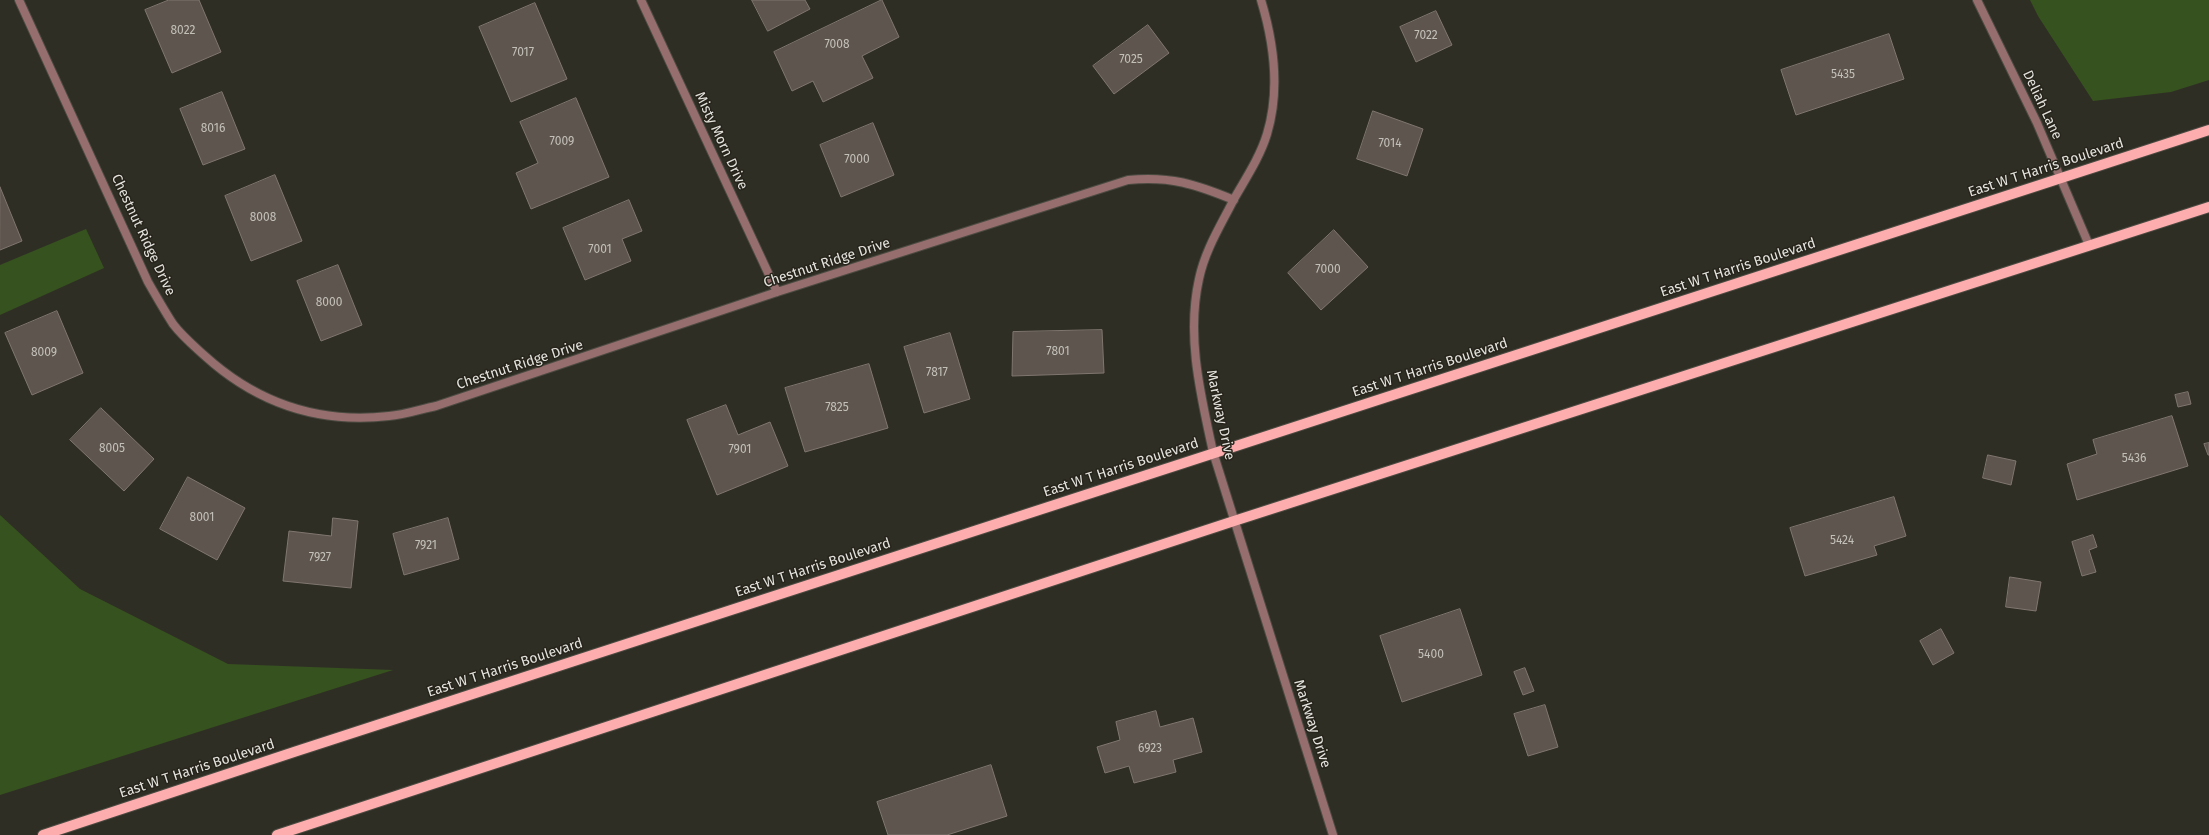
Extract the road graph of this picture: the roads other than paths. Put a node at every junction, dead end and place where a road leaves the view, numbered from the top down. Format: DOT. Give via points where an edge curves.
graph roads {
  1 [pos="19,0"];
  2 [pos="641,0"];
  3 [pos="1261,0"];
  4 [pos="1977,0"];
  5 [pos="2209,130"];
  6 [pos="2062,178"];
  7 [pos="1234,200"];
  8 [pos="2209,207"];
  9 [pos="2088,246"];
  10 [pos="777,292"];
  11 [pos="1213,452"];
  12 [pos="1234,521"];
  13 [pos="43,835"];
  14 [pos="277,835"];
  15 [pos="1333,835"];
  1 -- 10 [label="street, Chestnut Ridge Drive" via="148,282 174,324 190,343 226,375 268,400 329,416 389,416 436,406"];
  2 -- 10 [label="street, Misty Morn Drive"];
  3 -- 7 [label="street, Markway Drive" via="1273,52 1274,97 1267,134"];
  4 -- 6 [label="street, Deliah Lane"];
  5 -- 6 [label="main road, East W T Harris Boulevard"];
  6 -- 9 [label="street, Deliah Lane"];
  6 -- 11 [label="main road, East W T Harris Boulevard"];
  7 -- 10 [label="street, Chestnut Ridge Drive" via="1182,181 1146,178 1128,180"];
  7 -- 11 [label="street, Markway Drive" via="1214,236 1199,279 1193,323 1202,400"];
  8 -- 9 [label="main road"];
  9 -- 12 [label="main road"];
  11 -- 12 [label="street, Markway Drive"];
  11 -- 13 [label="main road, East W T Harris Boulevard"];
  12 -- 14 [label="main road"];
  12 -- 15 [label="street, Markway Drive"];
}
